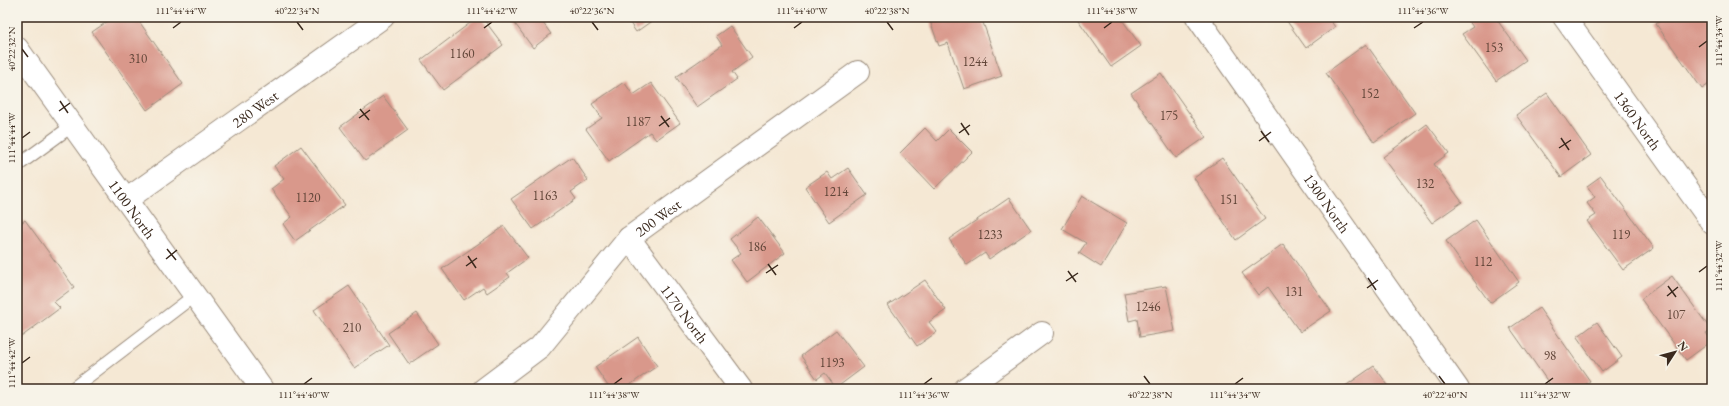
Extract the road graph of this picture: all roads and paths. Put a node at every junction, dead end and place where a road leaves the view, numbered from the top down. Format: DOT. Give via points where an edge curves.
graph roads {
  1 [pos="383,17"];
  2 [pos="1197,17"];
  3 [pos="1564,17"];
  4 [pos="17,48"];
  5 [pos="858,72"];
  6 [pos="72,125"];
  7 [pos="17,166"];
  8 [pos="126,200"];
  9 [pos="1712,223"];
  10 [pos="629,238"];
  11 [pos="195,295"];
  12 [pos="1042,334"];
  13 [pos="72,389"];
  14 [pos="262,389"];
  15 [pos="484,389"];
  16 [pos="740,389"];
  17 [pos="965,389"];
  18 [pos="1458,389"];
  1 -- 8 [label="street, 280 West"];
  2 -- 18 [label="street, 1300 North"];
  3 -- 9 [label="street, 1360 North"];
  4 -- 6 [label="street, 1100 North"];
  5 -- 10 [label="street, 200 West"];
  6 -- 7 [label="lane"];
  6 -- 8 [label="street, 1100 North"];
  8 -- 11 [label="street, 1100 North"];
  10 -- 15 [label="street, 200 West" via="540,347"];
  10 -- 16 [label="street, 1170 North"];
  11 -- 13 [label="lane"];
  11 -- 14 [label="street, 1100 North"];
  12 -- 17 [label="street"];
}
